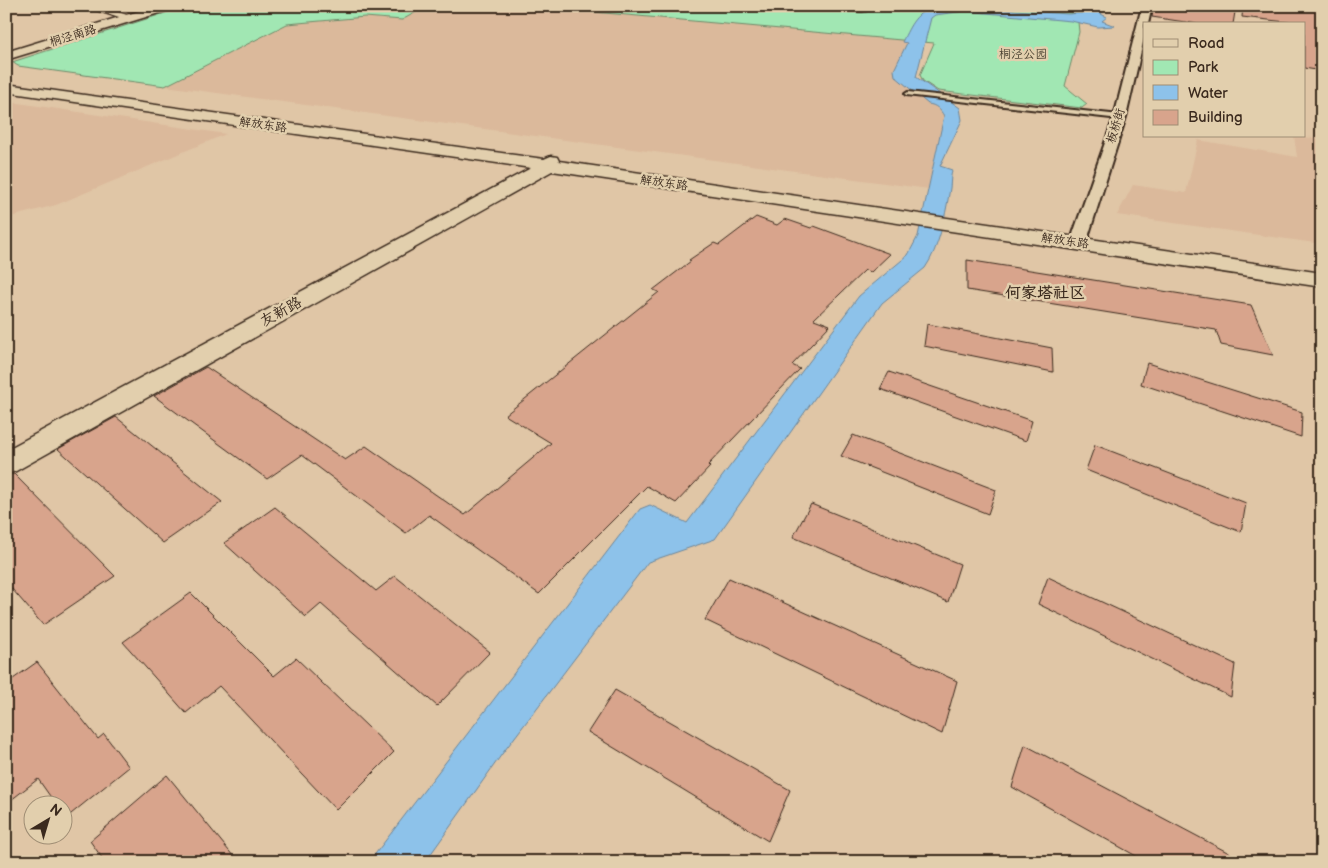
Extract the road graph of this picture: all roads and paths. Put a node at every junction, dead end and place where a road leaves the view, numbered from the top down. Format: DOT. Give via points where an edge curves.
graph roads {
  1 [pos="90,6"];
  2 [pos="151,6"];
  3 [pos="168,6"];
  4 [pos="781,6"];
  5 [pos="888,6"];
  6 [pos="1148,6"];
  7 [pos="122,15"];
  8 [pos="1144,22"];
  9 [pos="1143,26"];
  10 [pos="6,50"];
  11 [pos="6,56"];
  12 [pos="6,81"];
  13 [pos="6,88"];
  14 [pos="908,94"];
  15 [pos="1120,117"];
  16 [pos="544,161"];
  17 [pos="1081,239"];
  18 [pos="1322,269"];
  19 [pos="1322,280"];
  20 [pos="6,448"];
  21 [pos="6,463"];
  1 -- 7 [label="street"];
  2 -- 7 [label="main road, 桐泾南路"];
  3 -- 11 [label="main road, 桐泾南路"];
  4 -- 5 [label="lane" via="862,10"];
  6 -- 8 [label="street, 板桥街"];
  7 -- 10 [label="main road, 桐泾南路"];
  9 -- 15 [label="street, 板桥街"];
  12 -- 16 [label="main road, 解放东路"];
  13 -- 16 [label="main road, 解放东路"];
  14 -- 15 [label="lane"];
  15 -- 17 [label="street, 板桥街"];
  16 -- 17 [label="main road, 解放东路"];
  16 -- 20 [label="main road, 友新路"];
  16 -- 21 [label="main road, 友新路"];
  17 -- 18 [label="main road, 解放东路"];
  17 -- 19 [label="main road, 解放东路"];
}
